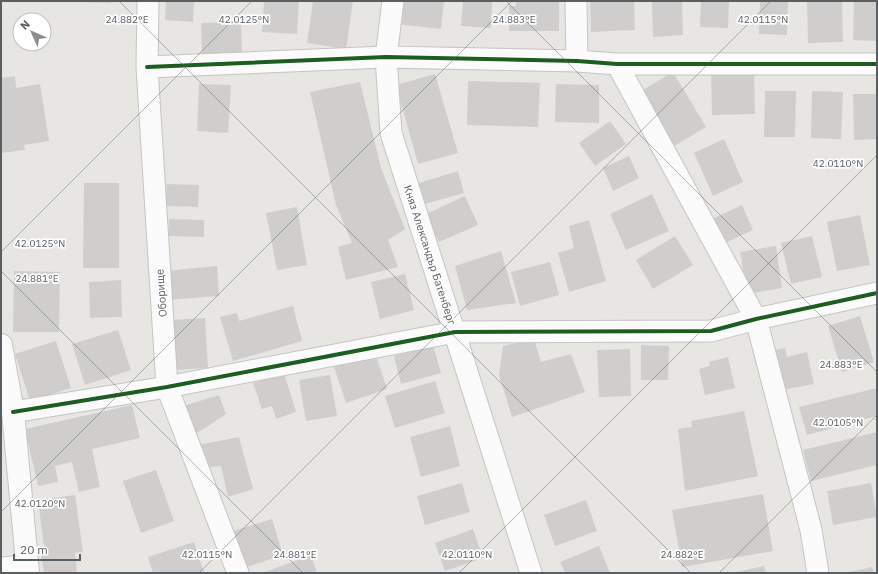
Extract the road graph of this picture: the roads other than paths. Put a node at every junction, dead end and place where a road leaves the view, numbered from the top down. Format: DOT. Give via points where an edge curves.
graph roads {
  1 [pos="148,1"];
  2 [pos="393,1"];
  3 [pos="576,1"];
  4 [pos="386,57"];
  5 [pos="577,61"];
  6 [pos="617,64"];
  7 [pos="877,64"];
  8 [pos="147,67"];
  9 [pos="877,293"];
  10 [pos="756,319"];
  11 [pos="455,332"];
  12 [pos="1,345"];
  13 [pos="167,388"];
  14 [pos="13,412"];
  15 [pos="1,568"];
  16 [pos="28,569"];
  17 [pos="238,573"];
  18 [pos="531,573"];
  19 [pos="818,573"];
  1 -- 8 [label="street, Оборище"];
  2 -- 4 [label="street, Княз Александър Батенберг"];
  3 -- 5 [label="street"];
  4 -- 5 [label="street"];
  4 -- 8 [label="street"];
  4 -- 11 [label="street, Княз Александър Батенберг" via="391,133"];
  5 -- 6 [label="street"];
  6 -- 7 [label="street"];
  6 -- 10 [label="street"];
  8 -- 13 [label="street, Оборище"];
  9 -- 10 [label="street"];
  10 -- 11 [label="street" via="711,331"];
  10 -- 19 [label="street" via="811,530"];
  11 -- 13 [label="street"];
  11 -- 18 [label="street, Княз Александър Батенберг"];
  12 -- 14 [label="street"];
  13 -- 14 [label="street"];
  13 -- 17 [label="street, Оборище"];
  14 -- 16 [label="street"];
  15 -- 16 [label="street"];
}
